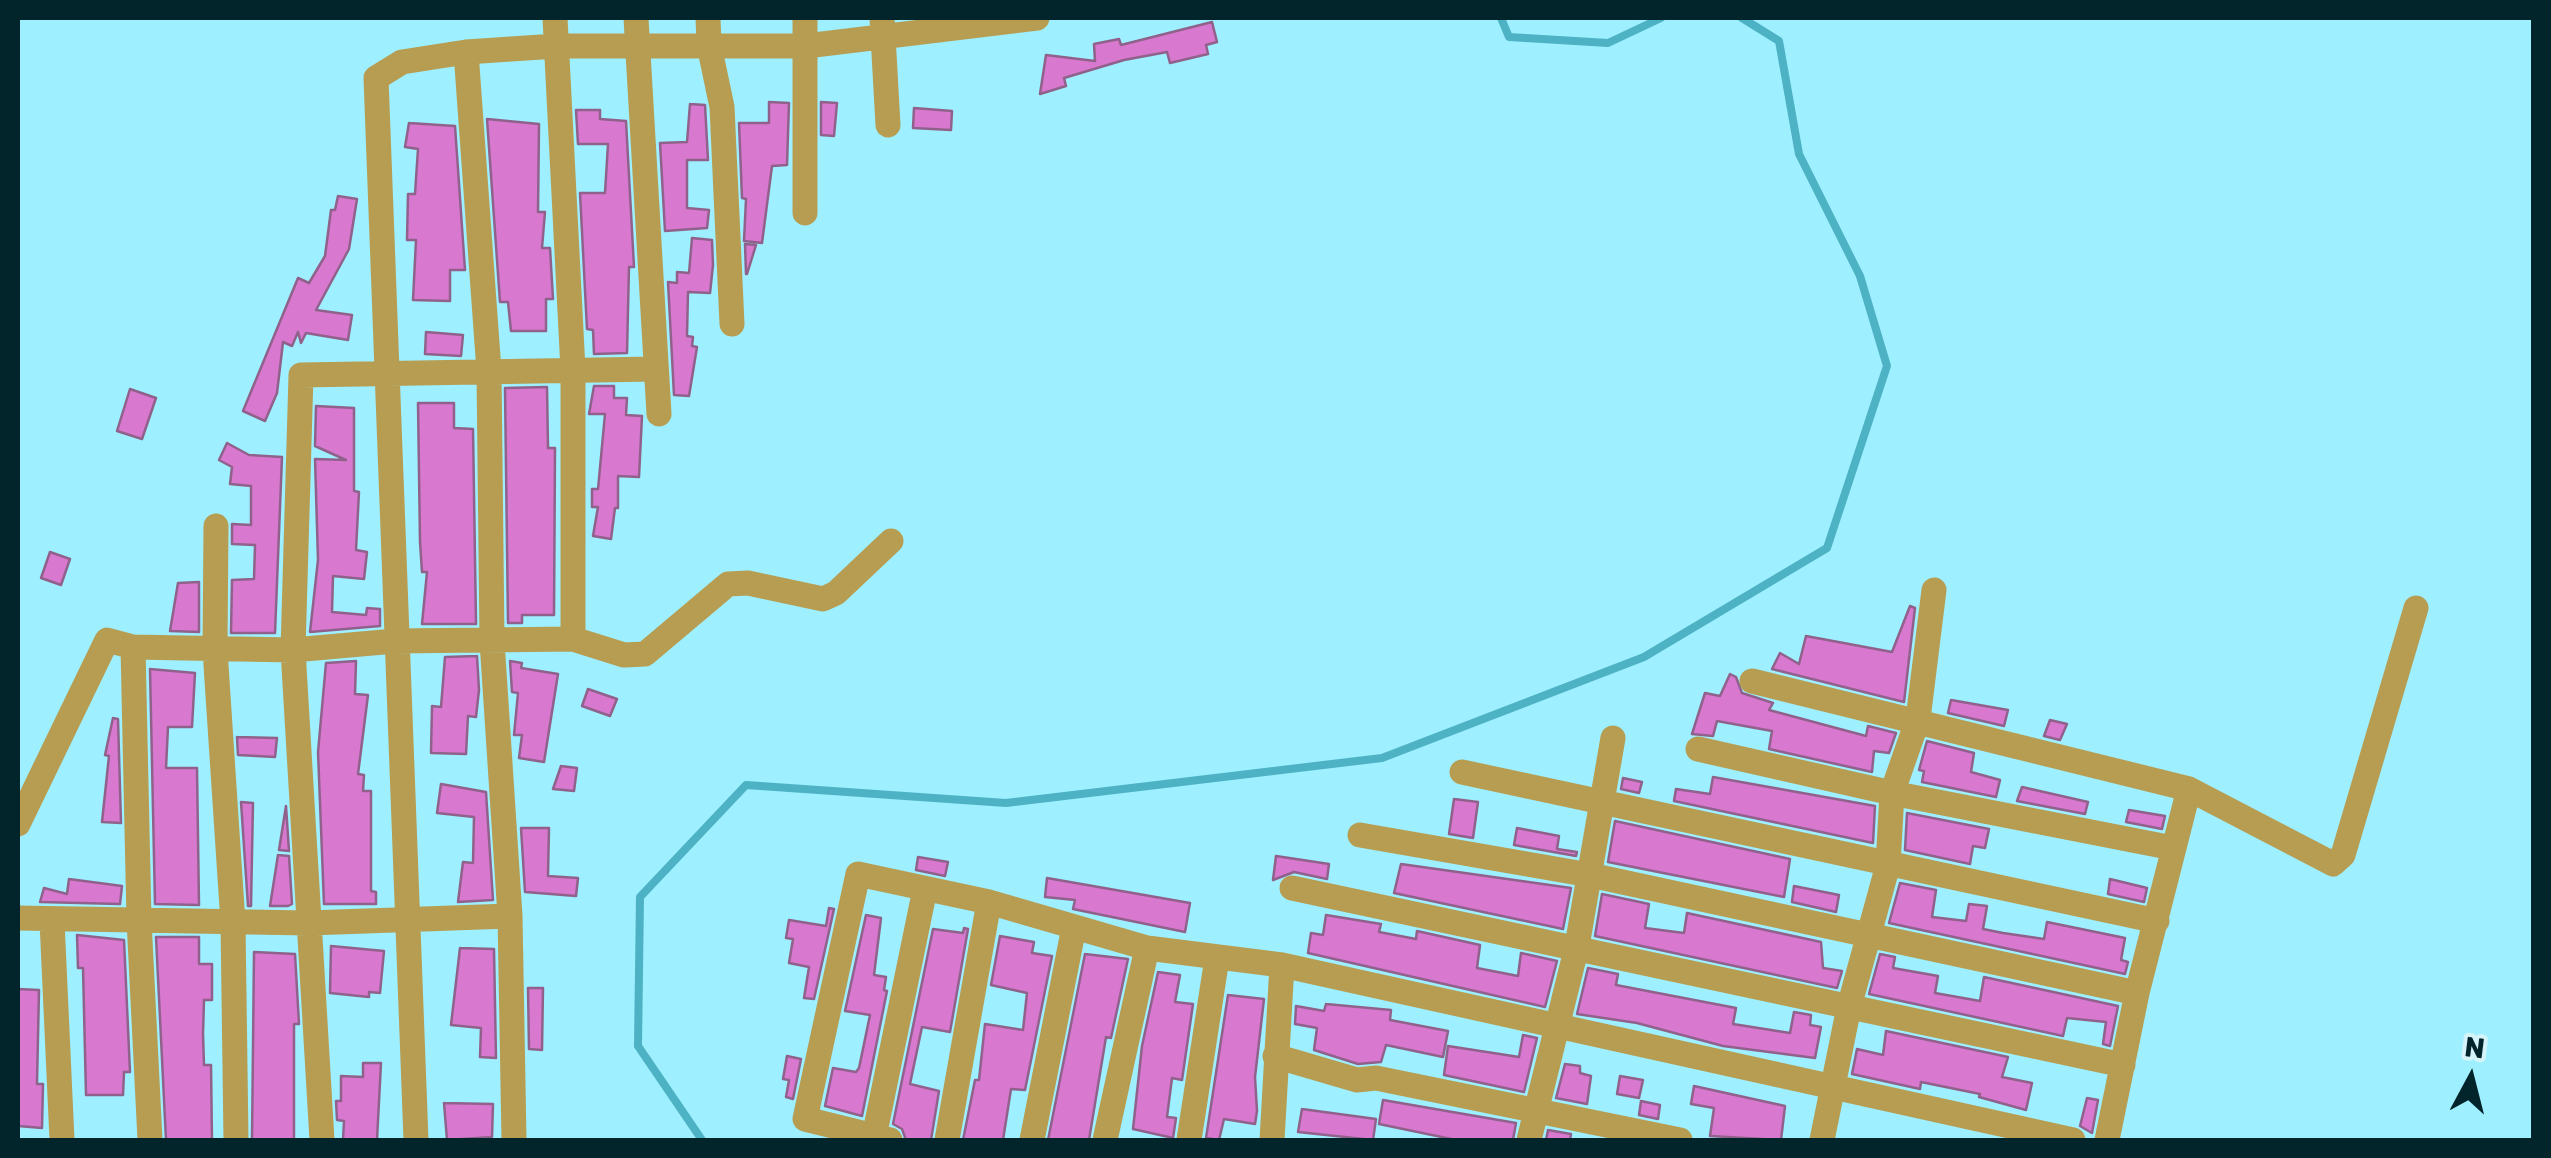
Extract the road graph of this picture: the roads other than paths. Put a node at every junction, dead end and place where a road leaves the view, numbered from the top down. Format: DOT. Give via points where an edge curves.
graph roads {
  1 [pos="556,18"];
  2 [pos="636,18"];
  3 [pos="708,18"];
  4 [pos="805,18"];
  5 [pos="1037,18"];
  6 [pos="968,21"];
  7 [pos="882,28"];
  8 [pos="709,45"];
  9 [pos="556,46"];
  10 [pos="637,46"];
  11 [pos="806,46"];
  12 [pos="466,52"];
  13 [pos="888,125"];
  14 [pos="805,213"];
  15 [pos="732,324"];
  16 [pos="655,369"];
  17 [pos="574,370"];
  18 [pos="489,371"];
  19 [pos="386,375"];
  20 [pos="658,414"];
  21 [pos="216,526"];
  22 [pos="891,541"];
  23 [pos="1934,590"];
  24 [pos="2416,608"];
  25 [pos="573,638"];
  26 [pos="394,641"];
  27 [pos="492,641"];
  28 [pos="133,647"];
  29 [pos="215,650"];
  30 [pos="293,650"];
  31 [pos="1752,681"];
  32 [pos="1918,720"];
  33 [pos="1614,738"];
  34 [pos="1698,749"];
  35 [pos="1462,772"];
  36 [pos="2189,789"];
  37 [pos="1892,793"];
  38 [pos="1600,802"];
  39 [pos="18,824"];
  40 [pos="1360,834"];
  41 [pos="2173,848"];
  42 [pos="1888,865"];
  43 [pos="1590,875"];
  44 [pos="925,888"];
  45 [pos="1292,888"];
  46 [pos="989,902"];
  47 [pos="510,916"];
  48 [pos="18,918"];
  49 [pos="408,918"];
  50 [pos="139,920"];
  51 [pos="2157,921"];
  52 [pos="52,922"];
  53 [pos="233,923"];
  54 [pos="308,923"];
  55 [pos="1074,927"];
  56 [pos="1868,937"];
  57 [pos="1578,946"];
  58 [pos="1147,948"];
  59 [pos="1217,958"];
  60 [pos="1282,965"];
  61 [pos="2137,993"];
  62 [pos="1849,1007"];
  63 [pos="1559,1027"];
  64 [pos="1275,1056"];
  65 [pos="2123,1065"];
  66 [pos="1833,1090"];
  67 [pos="1538,1111"];
  68 [pos="882,1138"];
  69 [pos="62,1140"];
  70 [pos="150,1140"];
  71 [pos="236,1140"];
  72 [pos="322,1140"];
  73 [pos="416,1140"];
  74 [pos="514,1140"];
  75 [pos="948,1140"];
  76 [pos="1032,1140"];
  77 [pos="1105,1140"];
  78 [pos="1189,1140"];
  79 [pos="1272,1140"];
  80 [pos="1529,1140"];
  81 [pos="1680,1140"];
  82 [pos="1822,1140"];
  83 [pos="2073,1140"];
  84 [pos="2107,1140"];
  1 -- 9 [label="street"];
  2 -- 10 [label="street"];
  3 -- 8 [label="street"];
  4 -- 11 [label="street"];
  5 -- 6 [label="street"];
  6 -- 7 [label="street"];
  7 -- 11 [label="street"];
  7 -- 13 [label="street"];
  8 -- 10 [label="street"];
  8 -- 11 [label="street"];
  8 -- 15 [label="street" via="722,106"];
  9 -- 10 [label="street"];
  9 -- 12 [label="street"];
  9 -- 17 [label="street"];
  10 -- 16 [label="street"];
  11 -- 14 [label="street"];
  12 -- 18 [label="street"];
  12 -- 19 [label="street" via="402,62 376,78"];
  16 -- 17 [label="street"];
  16 -- 20 [label="street"];
  17 -- 18 [label="street"];
  17 -- 25 [label="street"];
  18 -- 19 [label="street"];
  18 -- 27 [label="street"];
  19 -- 26 [label="street"];
  19 -- 30 [label="street" via="301,375"];
  21 -- 29 [label="street"];
  22 -- 25 [label="street" via="823,599 748,582 728,584 645,654 624,655"];
  23 -- 32 [label="street"];
  24 -- 36 [label="street" via="2340,861 2326,864"];
  25 -- 27 [label="street"];
  26 -- 27 [label="street"];
  26 -- 30 [label="street"];
  26 -- 49 [label="street"];
  27 -- 47 [label="street"];
  28 -- 29 [label="street"];
  28 -- 39 [label="street" via="106,640"];
  28 -- 50 [label="street"];
  29 -- 30 [label="street"];
  29 -- 53 [label="street"];
  30 -- 54 [label="street"];
  31 -- 32 [label="street"];
  32 -- 36 [label="street"];
  32 -- 37 [label="street"];
  33 -- 38 [label="street"];
  34 -- 37 [label="street"];
  35 -- 38 [label="street"];
  36 -- 41 [label="street"];
  37 -- 41 [label="street"];
  37 -- 42 [label="street"];
  38 -- 42 [label="street"];
  38 -- 43 [label="street"];
  40 -- 43 [label="street"];
  41 -- 51 [label="street"];
  42 -- 51 [label="street"];
  42 -- 56 [label="street"];
  43 -- 56 [label="street"];
  43 -- 57 [label="street"];
  44 -- 46 [label="street"];
  44 -- 68 [label="street"];
  44 -- 68 [label="street" via="858,874 805,1119"];
  45 -- 57 [label="street"];
  46 -- 55 [label="street"];
  46 -- 75 [label="street"];
  47 -- 49 [label="street"];
  47 -- 74 [label="street"];
  48 -- 52 [label="street"];
  49 -- 54 [label="street"];
  49 -- 73 [label="street"];
  50 -- 52 [label="street"];
  50 -- 53 [label="street"];
  50 -- 70 [label="street"];
  51 -- 61 [label="street"];
  52 -- 69 [label="street"];
  53 -- 54 [label="street"];
  53 -- 71 [label="street"];
  54 -- 72 [label="street"];
  55 -- 58 [label="street"];
  55 -- 76 [label="street"];
  56 -- 61 [label="street"];
  56 -- 62 [label="street"];
  57 -- 62 [label="street"];
  57 -- 63 [label="street"];
  58 -- 59 [label="street"];
  58 -- 77 [label="street"];
  59 -- 60 [label="street"];
  59 -- 78 [label="street"];
  60 -- 63 [label="street"];
  60 -- 64 [label="street"];
  61 -- 65 [label="street"];
  62 -- 65 [label="street"];
  62 -- 66 [label="street"];
  63 -- 66 [label="street"];
  63 -- 67 [label="street"];
  64 -- 67 [label="street" via="1357,1080 1376,1078"];
  64 -- 79 [label="street"];
  65 -- 84 [label="street"];
  66 -- 82 [label="street"];
  66 -- 83 [label="street"];
  67 -- 80 [label="street"];
  67 -- 81 [label="street"];
}
